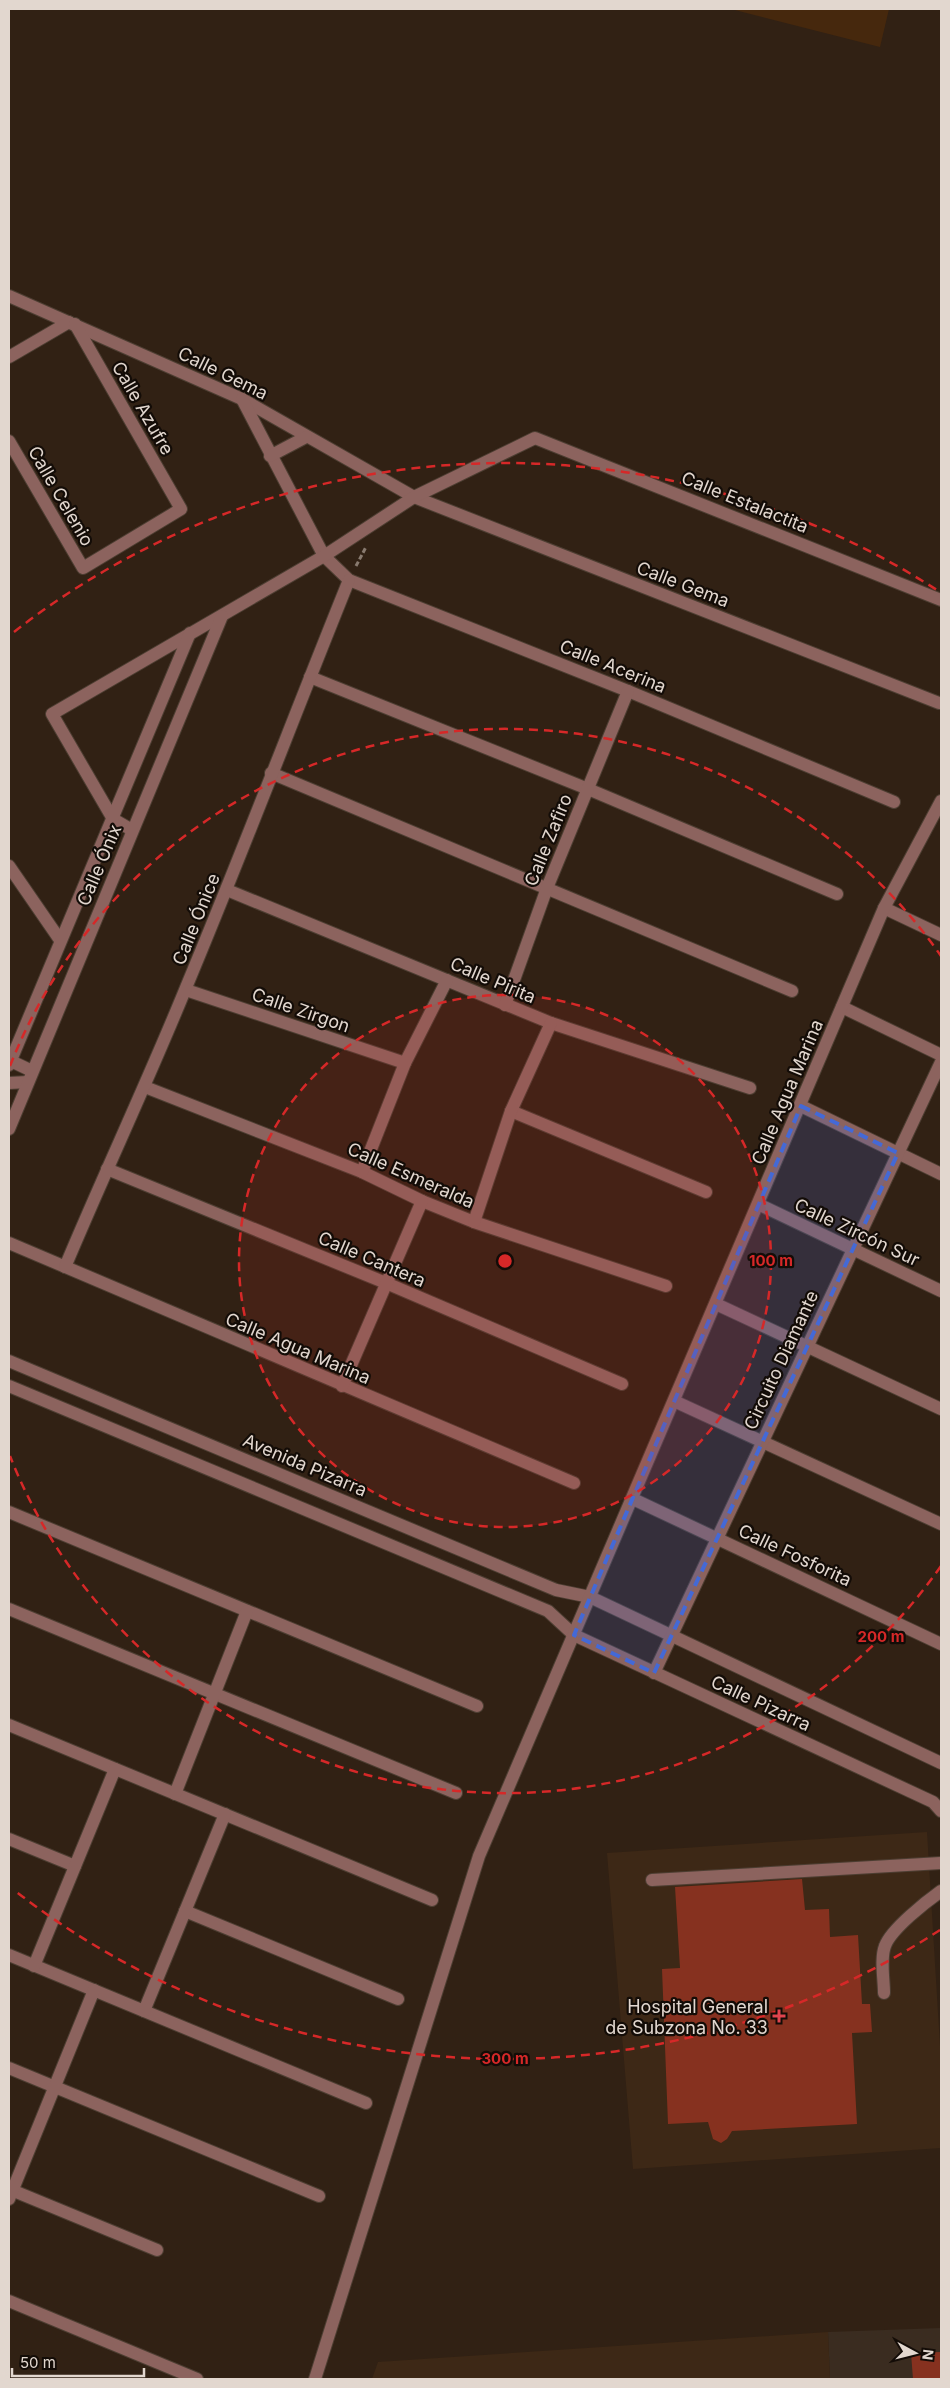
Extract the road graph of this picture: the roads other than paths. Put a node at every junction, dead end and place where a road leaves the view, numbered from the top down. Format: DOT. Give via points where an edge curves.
graph roads {
  1 [pos="9,296"];
  2 [pos="72,323"];
  3 [pos="9,357"];
  4 [pos="242,399"];
  5 [pos="306,438"];
  6 [pos="9,441"];
  7 [pos="270,456"];
  8 [pos="414,497"];
  9 [pos="324,556"];
  10 [pos="84,568"];
  11 [pos="349,580"];
  12 [pos="941,600"];
  13 [pos="222,616"];
  14 [pos="190,633"];
  15 [pos="310,677"];
  16 [pos="628,691"];
  17 [pos="939,703"];
  18 [pos="271,773"];
  19 [pos="588,789"];
  20 [pos="941,801"];
  21 [pos="894,802"];
  22 [pos="937,816"];
  23 [pos="113,819"];
  24 [pos="132,830"];
  25 [pos="9,866"];
  26 [pos="547,888"];
  27 [pos="226,890"];
  28 [pos="837,894"];
  29 [pos="884,908"];
  30 [pos="941,935"];
  31 [pos="60,940"];
  32 [pos="447,980"];
  33 [pos="186,990"];
  34 [pos="792,991"];
  35 [pos="505,1005"];
  36 [pos="842,1007"];
  37 [pos="551,1023"];
  38 [pos="941,1055"];
  39 [pos="9,1061"];
  40 [pos="941,1062"];
  41 [pos="405,1063"];
  42 [pos="30,1077"];
  43 [pos="9,1083"];
  44 [pos="145,1087"];
  45 [pos="750,1088"];
  46 [pos="801,1106"];
  47 [pos="511,1111"];
  48 [pos="9,1129"];
  49 [pos="898,1153"];
  50 [pos="107,1169"];
  51 [pos="362,1172"];
  52 [pos="941,1174"];
  53 [pos="706,1192"];
  54 [pos="422,1201"];
  55 [pos="758,1204"];
  56 [pos="474,1222"];
  57 [pos="9,1243"];
  58 [pos="852,1249"];
  59 [pos="65,1267"];
  60 [pos="386,1283"];
  61 [pos="666,1286"];
  62 [pos="941,1290"];
  63 [pos="716,1304"];
  64 [pos="808,1346"];
  65 [pos="9,1361"];
  66 [pos="622,1384"];
  67 [pos="9,1386"];
  68 [pos="342,1386"];
  69 [pos="674,1401"];
  70 [pos="941,1409"];
  71 [pos="151,1420"];
  72 [pos="142,1441"];
  73 [pos="761,1442"];
  74 [pos="574,1483"];
  75 [pos="341,1498"];
  76 [pos="633,1499"];
  77 [pos="9,1512"];
  78 [pos="331,1520"];
  79 [pos="941,1524"];
  80 [pos="717,1537"];
  81 [pos="556,1590"];
  82 [pos="590,1597"];
  83 [pos="9,1608"];
  84 [pos="248,1611"];
  85 [pos="548,1611"];
  86 [pos="574,1635"];
  87 [pos="671,1636"];
  88 [pos="941,1644"];
  89 [pos="654,1673"];
  90 [pos="216,1694"];
  91 [pos="477,1706"];
  92 [pos="9,1725"];
  93 [pos="941,1763"];
  94 [pos="114,1769"];
  95 [pos="456,1793"];
  96 [pos="175,1794"];
  97 [pos="939,1802"];
  98 [pos="225,1814"];
  99 [pos="9,1839"];
  100 [pos="941,1863"];
  101 [pos="75,1866"];
  102 [pos="652,1880"];
  103 [pos="941,1890"];
  104 [pos="432,1900"];
  105 [pos="185,1911"];
  106 [pos="9,1955"];
  107 [pos="34,1966"];
  108 [pos="94,1990"];
  109 [pos="884,1993"];
  110 [pos="398,1999"];
  111 [pos="144,2011"];
  112 [pos="9,2068"];
  113 [pos="55,2087"];
  114 [pos="366,2102"];
  115 [pos="10,2193"];
  116 [pos="319,2196"];
  117 [pos="157,2250"];
  118 [pos="9,2302"];
  119 [pos="197,2379"];
  120 [pos="315,2379"];
  1 -- 2 [label="street, Calle Gema"];
  2 -- 3 [label="street"];
  2 -- 4 [label="street, Calle Gema"];
  2 -- 10 [label="street, Calle Azufre" via="181,509"];
  4 -- 5 [label="street, Calle Gema"];
  4 -- 7 [label="street, Calle Acerina"];
  5 -- 7 [label="street"];
  5 -- 8 [label="street, Calle Gema"];
  6 -- 10 [label="street, Calle Celenio"];
  7 -- 9 [label="street, Calle Acerina"];
  8 -- 9 [label="street"];
  8 -- 12 [label="street, Calle Estalactita" via="535,438"];
  8 -- 17 [label="street, Calle Gema"];
  9 -- 11 [label="street, Calle Acerina"];
  9 -- 13 [label="street"];
  11 -- 15 [label="street, Calle Ónice"];
  11 -- 16 [label="street, Calle Acerina"];
  13 -- 14 [label="street"];
  13 -- 24 [label="street, Calle Ónix"];
  14 -- 23 [label="street, Calle Ónix"];
  14 -- 23 [label="street" via="52,714"];
  15 -- 18 [label="street, Calle Ónice"];
  15 -- 19 [label="street"];
  16 -- 19 [label="street, Calle Zafiro"];
  16 -- 21 [label="street, Calle Acerina"];
  18 -- 26 [label="street"];
  18 -- 27 [label="street, Calle Ónice"];
  19 -- 26 [label="street, Calle Zafiro"];
  19 -- 28 [label="street"];
  20 -- 22 [label="street, Calle Agua Marina"];
  22 -- 29 [label="street, Calle Agua Marina"];
  23 -- 24 [label="street"];
  23 -- 31 [label="street, Calle Ónix"];
  24 -- 42 [label="street, Calle Ónix"];
  25 -- 31 [label="street"];
  26 -- 34 [label="street"];
  26 -- 35 [label="street, Calle Zafiro"];
  27 -- 32 [label="street, Calle Pirita"];
  27 -- 33 [label="street, Calle Ónice"];
  29 -- 30 [label="street"];
  29 -- 36 [label="street, Calle Agua Marina"];
  31 -- 39 [label="street, Calle Ónix"];
  32 -- 35 [label="street, Calle Pirita"];
  32 -- 41 [label="street"];
  33 -- 41 [label="street, Calle Zirgon"];
  33 -- 44 [label="street, Calle Ónice"];
  35 -- 37 [label="street, Calle Pirita"];
  36 -- 38 [label="street"];
  36 -- 46 [label="street, Calle Agua Marina"];
  37 -- 45 [label="street, Calle Pirita"];
  37 -- 47 [label="street"];
  39 -- 42 [label="street"];
  40 -- 49 [label="street, Circuito Diamante"];
  41 -- 51 [label="street"];
  42 -- 43 [label="street"];
  42 -- 48 [label="street, Calle Ónix"];
  44 -- 50 [label="street, Calle Ónice"];
  44 -- 51 [label="street, Calle Esmeralda"];
  46 -- 49 [label="street"];
  46 -- 55 [label="street, Calle Agua Marina"];
  47 -- 53 [label="street"];
  47 -- 56 [label="street"];
  49 -- 52 [label="street"];
  49 -- 58 [label="street, Circuito Diamante"];
  50 -- 59 [label="street, Calle Ónice"];
  50 -- 60 [label="street, Calle Cantera"];
  51 -- 54 [label="street, Calle Esmeralda"];
  54 -- 56 [label="street, Calle Esmeralda"];
  54 -- 60 [label="street"];
  55 -- 58 [label="street, Calle Zircón Sur"];
  55 -- 63 [label="street, Calle Agua Marina"];
  56 -- 61 [label="street, Calle Esmeralda"];
  57 -- 59 [label="street, Calle Agua Marina"];
  58 -- 62 [label="street, Calle Zircón Sur"];
  58 -- 64 [label="street, Circuito Diamante"];
  59 -- 68 [label="street, Calle Agua Marina"];
  60 -- 66 [label="street, Calle Cantera"];
  60 -- 68 [label="street"];
  63 -- 64 [label="street"];
  63 -- 69 [label="street, Calle Agua Marina"];
  64 -- 70 [label="street"];
  64 -- 73 [label="street, Circuito Diamante"];
  65 -- 71 [label="street, Avenida Pizarra"];
  67 -- 72 [label="street"];
  68 -- 74 [label="street, Calle Agua Marina"];
  69 -- 73 [label="street"];
  69 -- 76 [label="street, Calle Agua Marina"];
  71 -- 72 [label="street"];
  71 -- 75 [label="street, Avenida Pizarra"];
  72 -- 78 [label="street"];
  73 -- 79 [label="street"];
  73 -- 80 [label="street, Circuito Diamante"];
  75 -- 78 [label="street"];
  75 -- 81 [label="street, Avenida Pizarra"];
  76 -- 80 [label="street, Calle Fosforita"];
  76 -- 82 [label="street, Calle Agua Marina"];
  77 -- 84 [label="street"];
  78 -- 85 [label="street"];
  80 -- 87 [label="street, Circuito Diamante"];
  80 -- 88 [label="street, Calle Fosforita"];
  81 -- 82 [label="street, Avenida Pizarra"];
  81 -- 85 [label="street"];
  82 -- 86 [label="street, Calle Agua Marina"];
  82 -- 87 [label="street, Calle Pizarra"];
  83 -- 90 [label="street"];
  84 -- 90 [label="street"];
  84 -- 91 [label="street"];
  85 -- 86 [label="street"];
  86 -- 89 [label="street, Calle Pizarra"];
  86 -- 120 [label="street, Calle Agua Marina" via="479,1856"];
  87 -- 89 [label="street, Circuito Diamante"];
  87 -- 93 [label="street, Calle Pizarra"];
  89 -- 97 [label="street, Calle Pizarra"];
  90 -- 95 [label="street"];
  90 -- 96 [label="street"];
  92 -- 94 [label="street"];
  94 -- 96 [label="street"];
  94 -- 101 [label="street"];
  96 -- 98 [label="street"];
  98 -- 104 [label="street"];
  98 -- 105 [label="street"];
  99 -- 101 [label="street"];
  100 -- 102 [label="street"];
  101 -- 107 [label="street"];
  103 -- 109 [label="street" via="888,1939 884,1957"];
  105 -- 110 [label="street"];
  105 -- 111 [label="street"];
  106 -- 107 [label="street"];
  107 -- 108 [label="street"];
  108 -- 111 [label="street"];
  108 -- 113 [label="street"];
  111 -- 114 [label="street"];
  112 -- 113 [label="street"];
  113 -- 115 [label="street"];
  113 -- 116 [label="street"];
  115 -- 117 [label="street"];
  118 -- 119 [label="street"];
}
